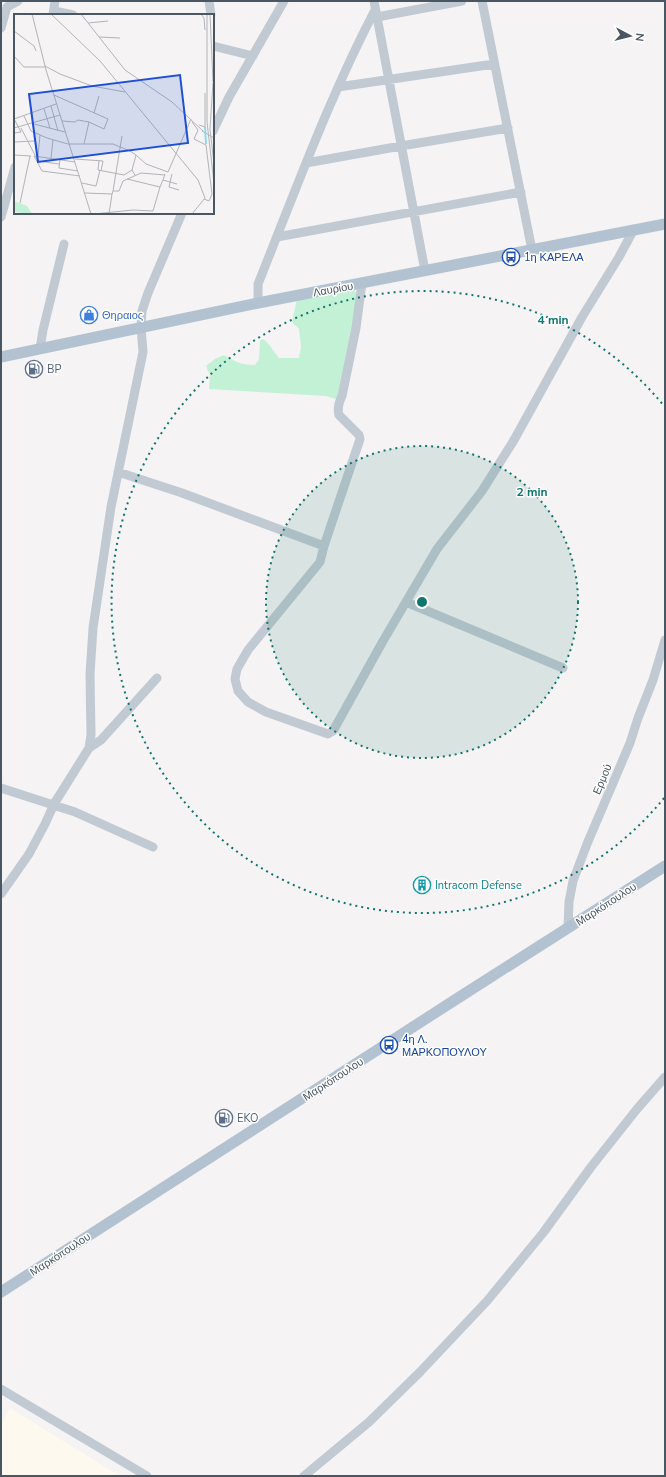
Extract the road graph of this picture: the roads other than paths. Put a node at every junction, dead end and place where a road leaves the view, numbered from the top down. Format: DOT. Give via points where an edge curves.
graph roads {
  1 [pos="18,1"];
  2 [pos="56,1"];
  3 [pos="209,1"];
  4 [pos="284,1"];
  5 [pos="462,1"];
  6 [pos="482,1"];
  7 [pos="375,9"];
  8 [pos="54,13"];
  9 [pos="64,14"];
  10 [pos="211,14"];
  11 [pos="1,28"];
  12 [pos="214,46"];
  13 [pos="254,56"];
  14 [pos="494,64"];
  15 [pos="388,80"];
  16 [pos="338,87"];
  17 [pos="508,128"];
  18 [pos="214,129"];
  19 [pos="401,146"];
  20 [pos="306,164"];
  21 [pos="14,171"];
  22 [pos="521,192"];
  23 [pos="413,211"];
  24 [pos="182,214"];
  25 [pos="1,217"];
  26 [pos="665,224"];
  27 [pos="633,231"];
  28 [pos="277,237"];
  29 [pos="64,244"];
  30 [pos="532,250"];
  31 [pos="425,271"];
  32 [pos="362,283"];
  33 [pos="258,303"];
  34 [pos="141,327"];
  35 [pos="40,349"];
  36 [pos="1,357"];
  37 [pos="118,472"];
  38 [pos="324,546"];
  39 [pos="406,602"];
  40 [pos="665,640"];
  41 [pos="563,668"];
  42 [pos="157,678"];
  43 [pos="89,748"];
  44 [pos="1,788"];
  45 [pos="54,804"];
  46 [pos="153,846"];
  47 [pos="665,866"];
  48 [pos="1,894"];
  49 [pos="568,928"];
  50 [pos="665,1077"];
  51 [pos="1,1292"];
  52 [pos="1,1389"];
  53 [pos="308,1475"];
  54 [pos="148,1476"];
  1 -- 11 [label="street" via="7,7"];
  2 -- 8 [label="street"];
  3 -- 10 [label="street"];
  4 -- 13 [label="street"];
  5 -- 7 [label="street"];
  6 -- 14 [label="street"];
  7 -- 15 [label="street"];
  7 -- 16 [label="street"];
  8 -- 9 [label="street"];
  12 -- 13 [label="street"];
  13 -- 18 [label="street" via="229,97"];
  14 -- 15 [label="street"];
  14 -- 17 [label="street"];
  15 -- 16 [label="street"];
  15 -- 19 [label="street"];
  16 -- 20 [label="street"];
  17 -- 19 [label="street"];
  17 -- 22 [label="street"];
  19 -- 20 [label="street"];
  19 -- 23 [label="street"];
  20 -- 28 [label="street"];
  21 -- 25 [label="street"];
  22 -- 23 [label="street"];
  22 -- 30 [label="street"];
  23 -- 28 [label="street"];
  23 -- 31 [label="street"];
  24 -- 34 [label="street" via="148,293 142,311"];
  26 -- 27 [label="main road, Λαυρίου"];
  27 -- 30 [label="main road, Λαυρίου"];
  27 -- 39 [label="street" via="510,446 482,491 437,549"];
  28 -- 33 [label="street" via="258,284"];
  29 -- 35 [label="street"];
  30 -- 31 [label="main road, Λαυρίου"];
  31 -- 32 [label="main road, Λαυρίου"];
  32 -- 33 [label="main road, Λαυρίου"];
  32 -- 38 [label="street" via="356,328 338,411 360,439"];
  33 -- 34 [label="main road, Λαυρίου"];
  34 -- 35 [label="main road, Λαυρίου"];
  34 -- 37 [label="street" via="143,352"];
  35 -- 36 [label="main road, Λαυρίου"];
  37 -- 38 [label="street"];
  37 -- 43 [label="street" via="92,628"];
  38 -- 39 [label="street" via="320,562 248,650 237,669 235,679 238,691 248,702 266,712 322,733 333,732"];
  39 -- 41 [label="street"];
  40 -- 49 [label="street, Ερμού" via="630,743 573,882"];
  42 -- 43 [label="street" via="101,740"];
  43 -- 45 [label="street"];
  44 -- 45 [label="street"];
  45 -- 46 [label="street"];
  45 -- 48 [label="street" via="29,854"];
  47 -- 49 [label="main road, Μαρκόπουλου"];
  49 -- 51 [label="main road, Μαρκόπουλου"];
  50 -- 53 [label="street" via="487,1301 369,1422"];
  52 -- 54 [label="street"];
}
